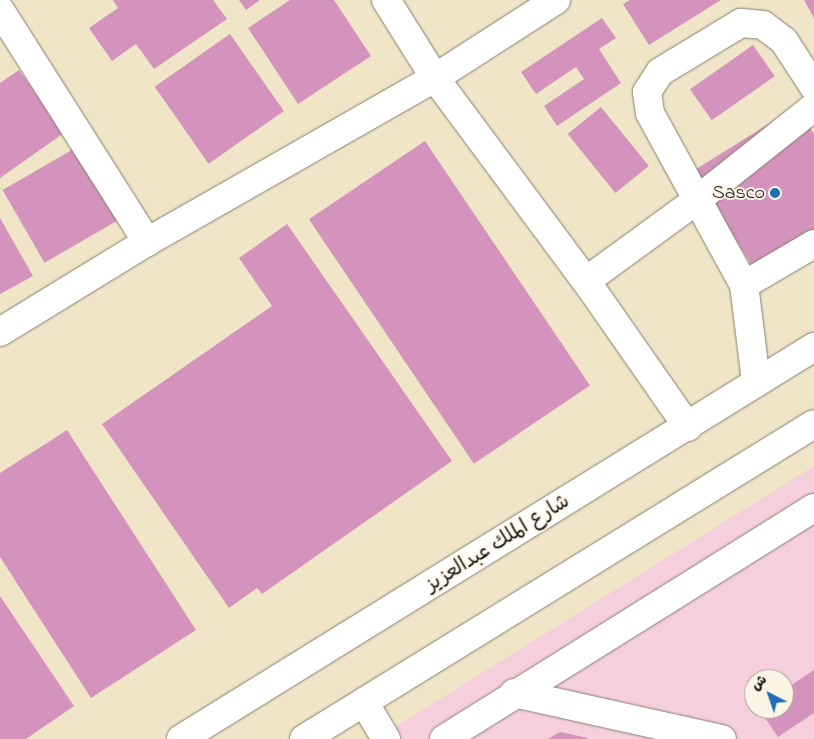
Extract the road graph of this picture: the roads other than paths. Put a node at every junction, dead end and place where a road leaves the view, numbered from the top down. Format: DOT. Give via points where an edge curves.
graph roads {
  1 [pos="386,0"];
  2 [pos="556,0"];
  3 [pos="1,15"];
  4 [pos="435,78"];
  5 [pos="814,87"];
  6 [pos="814,108"];
  7 [pos="697,200"];
  8 [pos="147,242"];
  9 [pos="814,244"];
  10 [pos="586,281"];
  11 [pos="744,285"];
  12 [pos="0,332"];
  13 [pos="814,346"];
  14 [pos="756,381"];
  15 [pos="814,424"];
  16 [pos="688,427"];
  17 [pos="814,508"];
  18 [pos="514,693"];
  19 [pos="364,702"];
  20 [pos="182,739"];
  21 [pos="304,739"];
  22 [pos="386,739"];
  23 [pos="444,739"];
  24 [pos="722,739"];
  1 -- 4 [label="street"];
  2 -- 4 [label="street"];
  3 -- 8 [label="street"];
  4 -- 8 [label="street"];
  4 -- 10 [label="street"];
  5 -- 7 [label="street" via="784,41 763,25 741,23 660,72 647,92 650,113"];
  6 -- 7 [label="street"];
  7 -- 10 [label="street"];
  7 -- 11 [label="street"];
  8 -- 12 [label="street"];
  9 -- 11 [label="street"];
  10 -- 16 [label="street"];
  11 -- 14 [label="street"];
  13 -- 14 [label="street, شارع الملك عبدالعزيز"];
  14 -- 16 [label="street, شارع الملك عبدالعزيز"];
  15 -- 19 [label="street"];
  16 -- 20 [label="street, شارع الملك عبدالعزيز"];
  17 -- 18 [label="street"];
  18 -- 23 [label="street"];
  18 -- 24 [label="street"];
  19 -- 21 [label="street"];
  19 -- 22 [label="street"];
}
